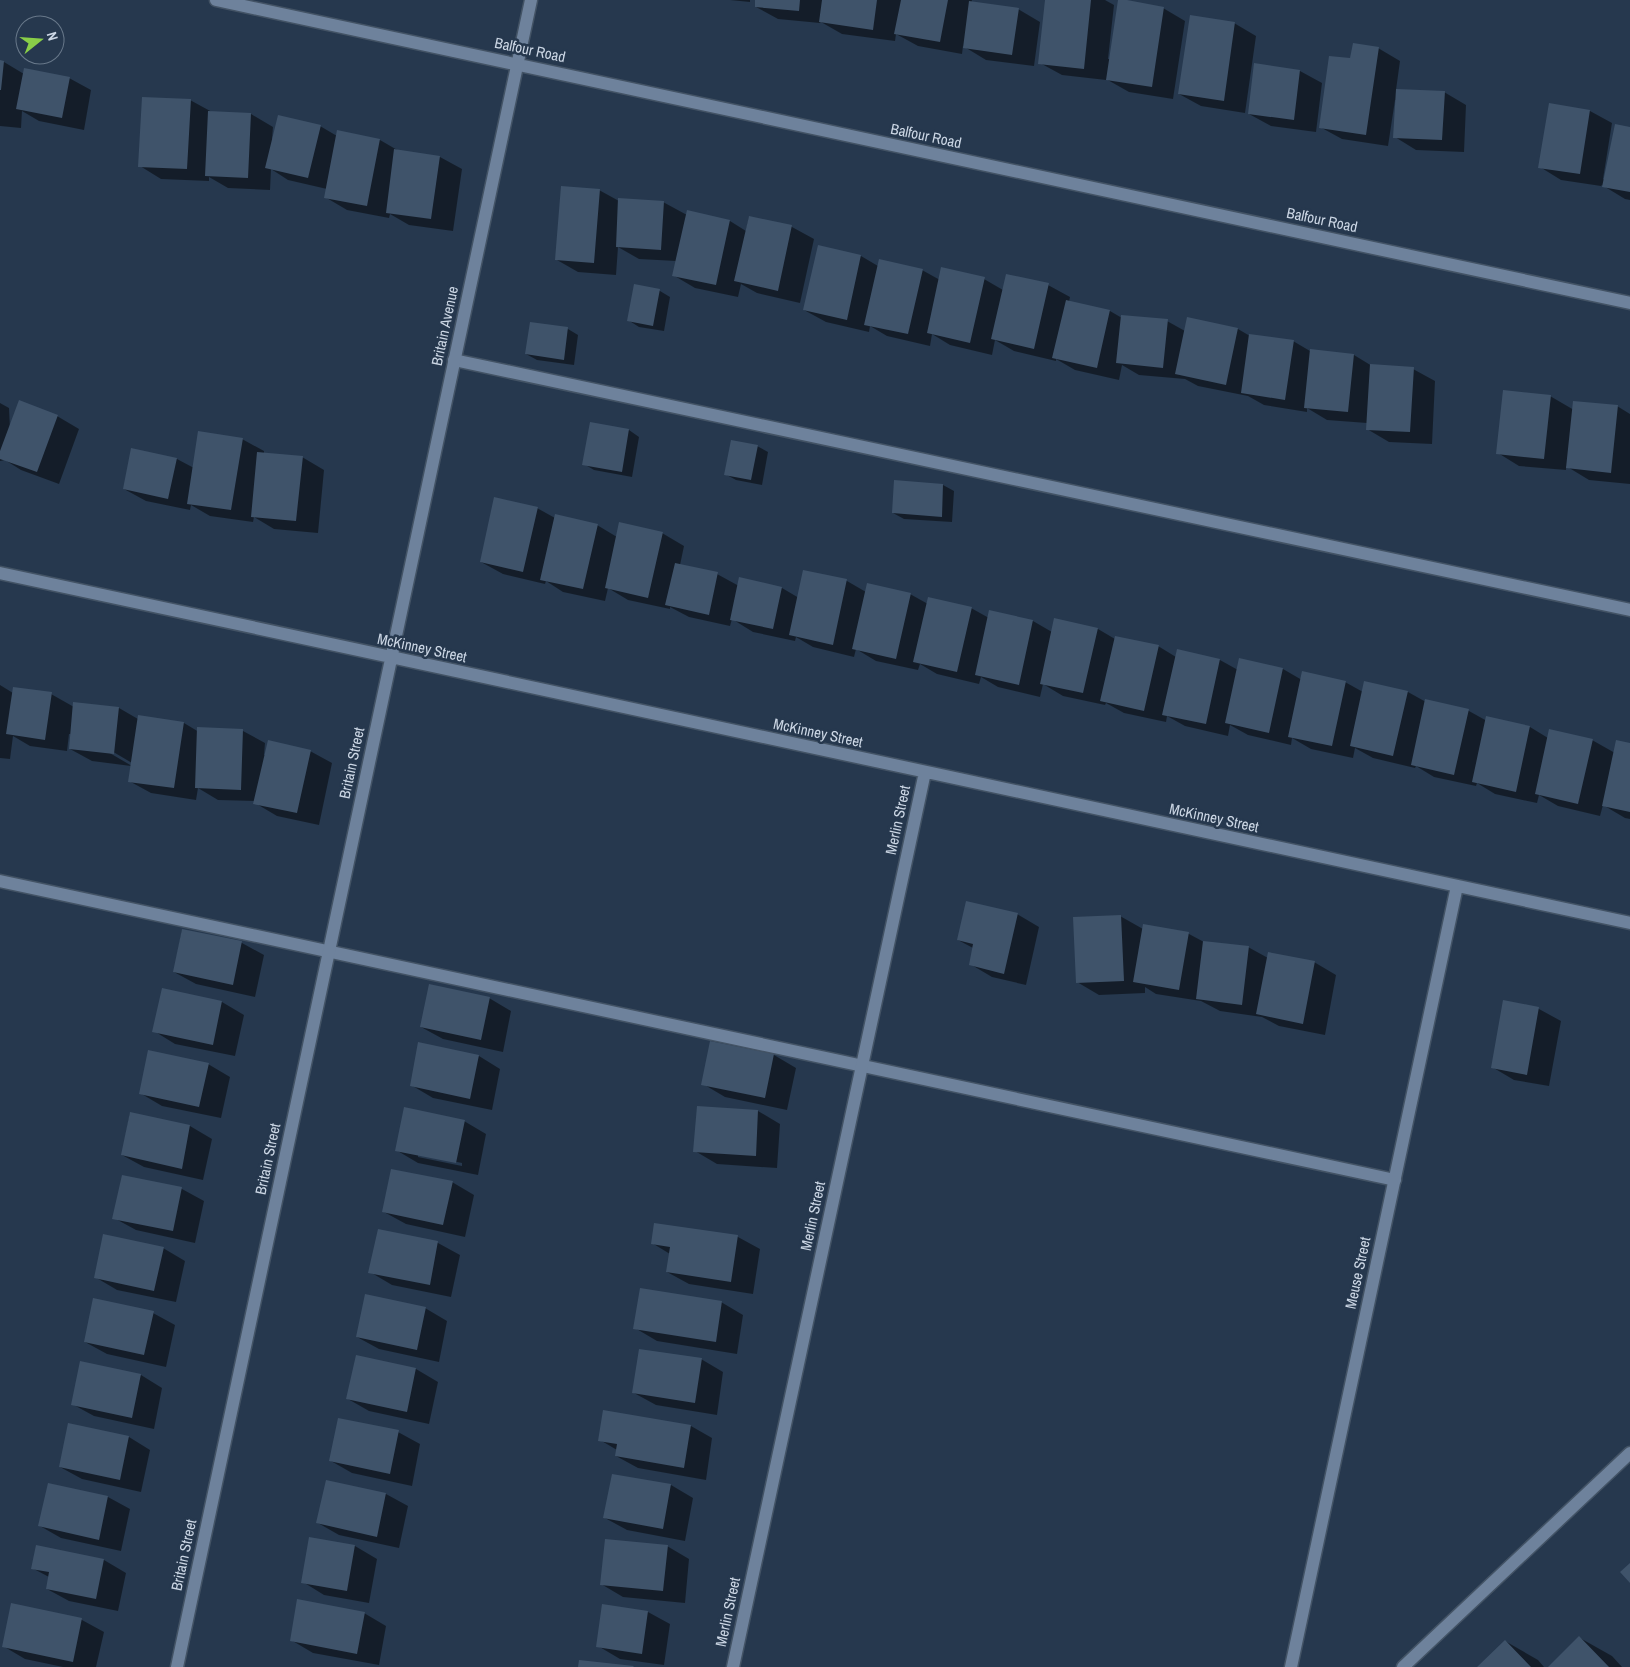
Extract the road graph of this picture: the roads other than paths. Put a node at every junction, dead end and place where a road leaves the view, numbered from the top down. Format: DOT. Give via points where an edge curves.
graph roads {
  1 [pos="216,0"];
  2 [pos="531,0"];
  3 [pos="517,64"];
  4 [pos="1630,303"];
  5 [pos="454,360"];
  6 [pos="0,573"];
  7 [pos="1630,610"];
  8 [pos="391,658"];
  9 [pos="925,772"];
  10 [pos="0,881"];
  11 [pos="1457,886"];
  12 [pos="1630,923"];
  13 [pos="328,952"];
  14 [pos="862,1066"];
  15 [pos="1395,1180"];
  16 [pos="1630,1453"];
  17 [pos="177,1667"];
  18 [pos="733,1667"];
  19 [pos="1291,1667"];
  20 [pos="1403,1667"];
  1 -- 3 [label="street, Balfour Road"];
  2 -- 3 [label="street, Britain Avenue"];
  3 -- 4 [label="street, Balfour Road"];
  3 -- 5 [label="street, Britain Avenue"];
  5 -- 7 [label="street"];
  5 -- 8 [label="street, Britain Avenue"];
  6 -- 8 [label="street, McKinney Street"];
  8 -- 9 [label="street, McKinney Street"];
  8 -- 13 [label="street, Britain Street"];
  9 -- 11 [label="street, McKinney Street"];
  9 -- 14 [label="street, Merlin Street"];
  10 -- 13 [label="street"];
  11 -- 12 [label="street, McKinney Street"];
  11 -- 15 [label="street, Meuse Street"];
  13 -- 14 [label="street"];
  13 -- 17 [label="street, Britain Street"];
  14 -- 15 [label="street"];
  14 -- 18 [label="street, Merlin Street"];
  15 -- 19 [label="street, Meuse Street"];
  16 -- 20 [label="street"];
}
